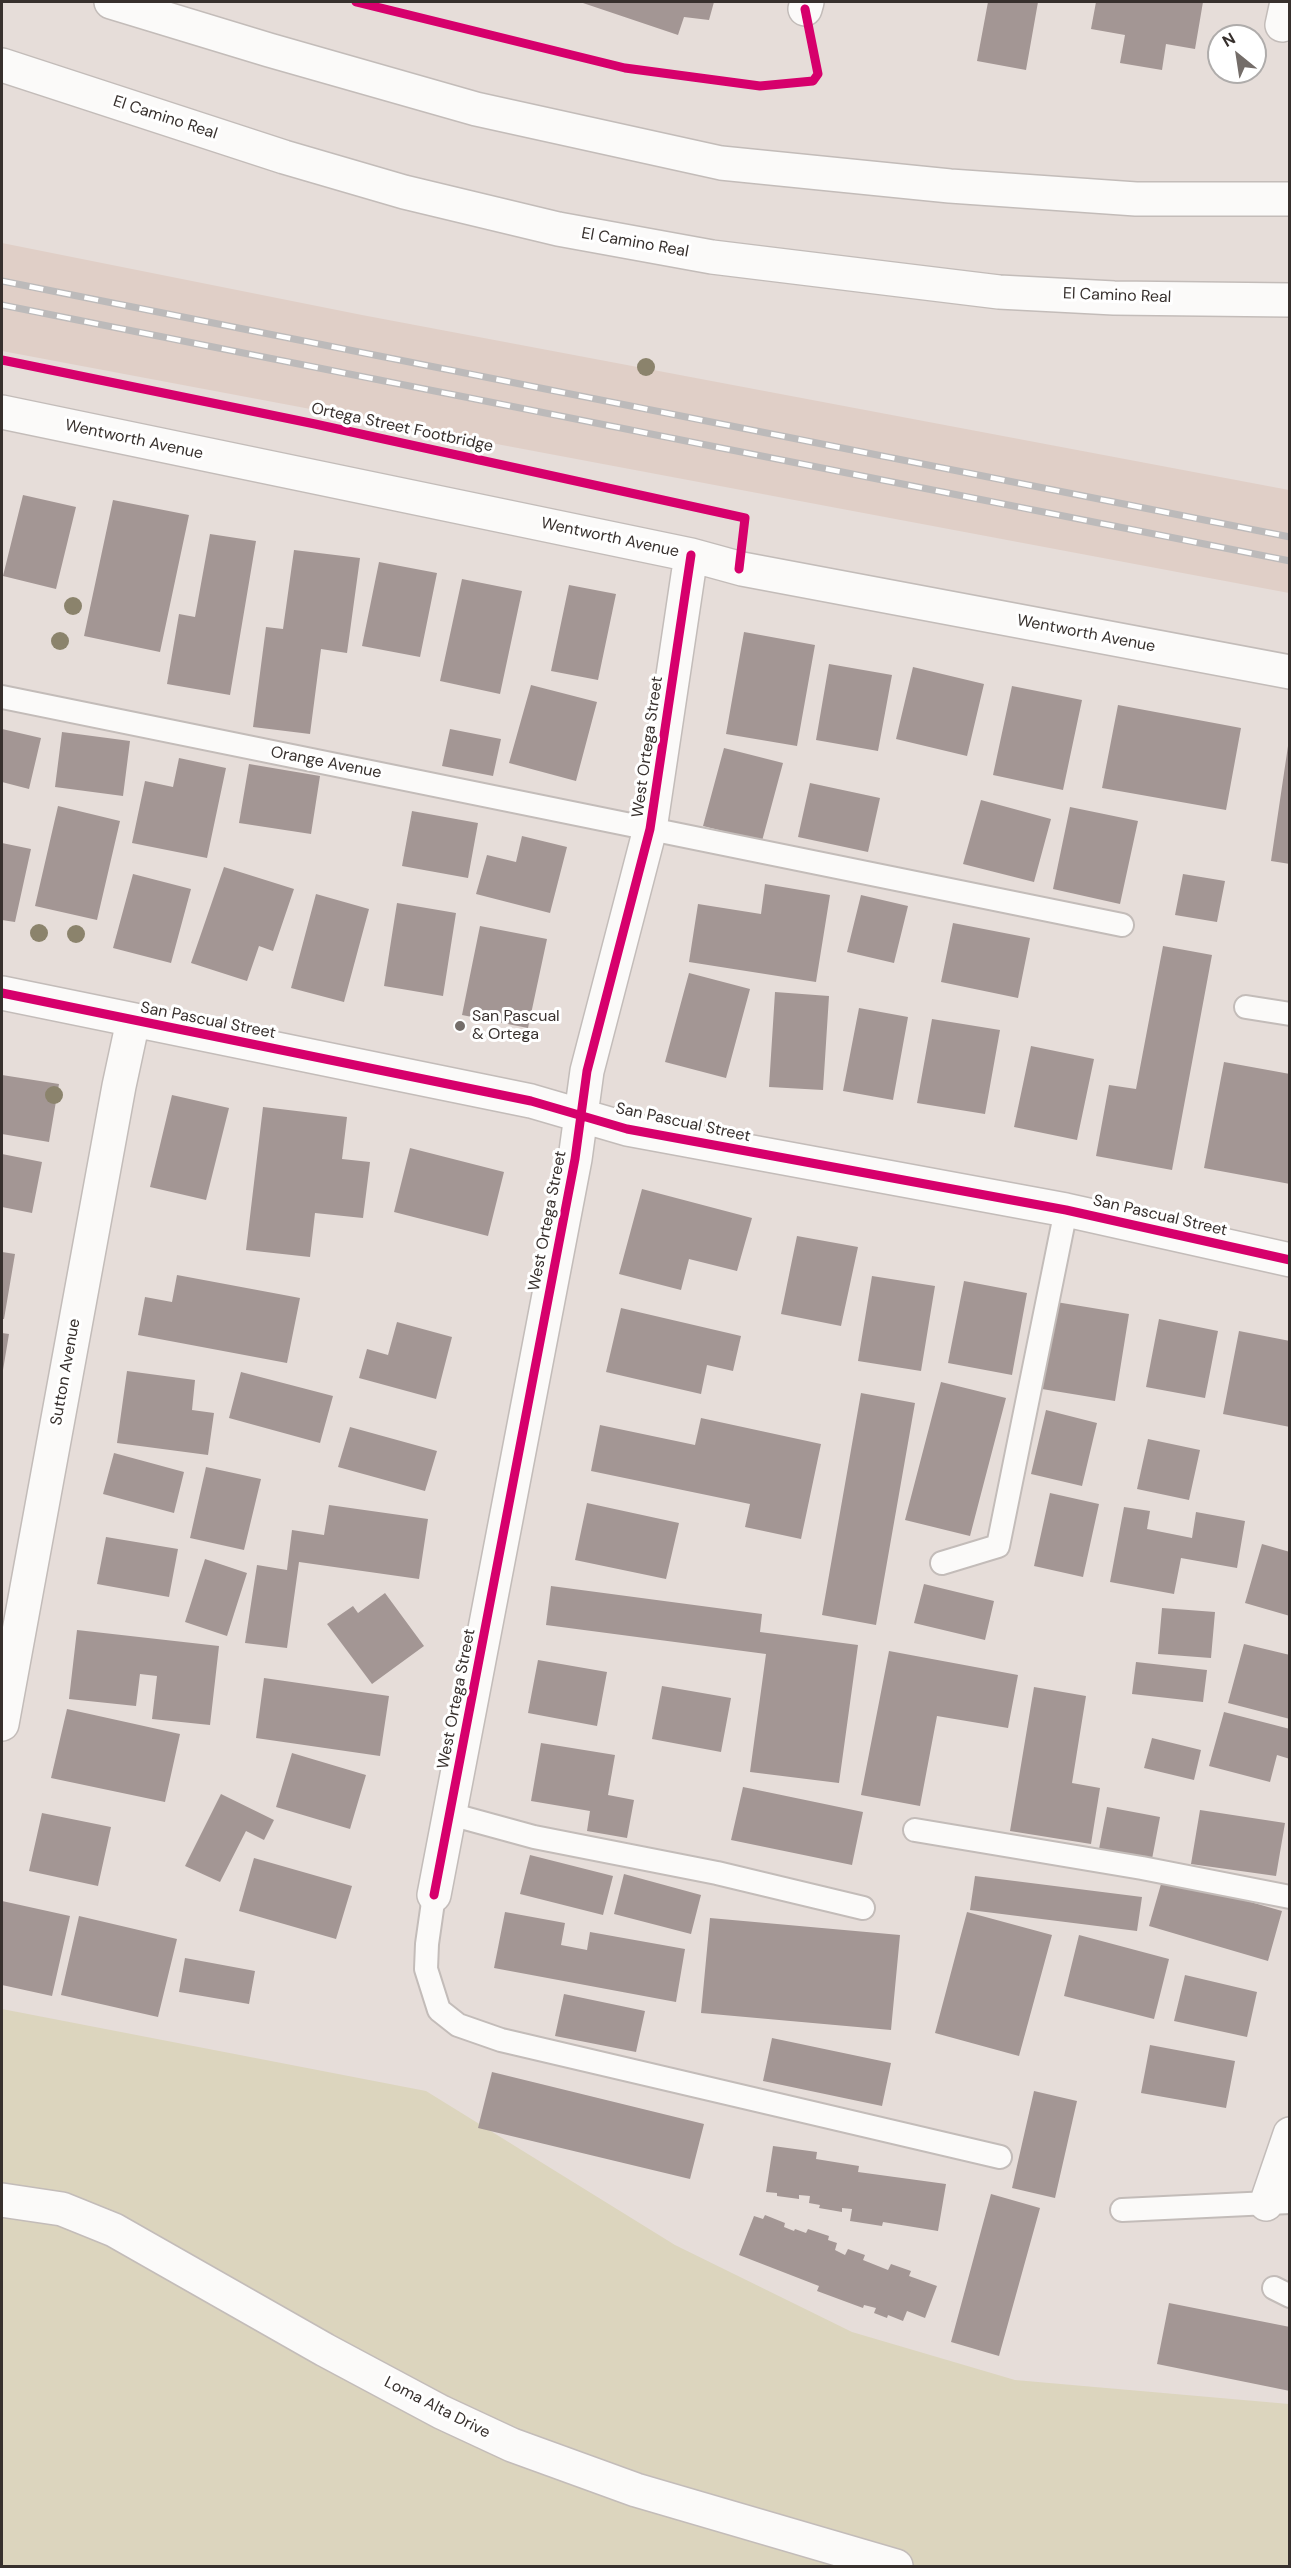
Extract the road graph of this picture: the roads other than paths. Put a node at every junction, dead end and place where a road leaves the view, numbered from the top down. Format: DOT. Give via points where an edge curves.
graph roads {
  1 [pos="111,2"];
  2 [pos="2,65"];
  3 [pos="1290,199"];
  4 [pos="1290,300"];
  5 [pos="2,412"];
  6 [pos="691,555"];
  7 [pos="1290,672"];
  8 [pos="2,697"];
  9 [pos="650,829"];
  10 [pos="1122,925"];
  11 [pos="2,993"];
  12 [pos="1246,1007"];
  13 [pos="1289,1012"];
  14 [pos="133,1021"];
  15 [pos="581,1114"];
  16 [pos="1066,1210"];
  17 [pos="1290,1260"];
  18 [pos="942,1563"];
  19 [pos="2,1724"];
  20 [pos="450,1814"];
  21 [pos="915,1830"];
  22 [pos="434,1895"];
  23 [pos="1290,1897"];
  24 [pos="863,1908"];
  25 [pos="1290,2134"];
  26 [pos="1000,2157"];
  27 [pos="2,2200"];
  28 [pos="1278,2203"];
  29 [pos="1122,2210"];
  30 [pos="896,2566"];
  1 -- 3 [label="main road" via="476,109 721,163 950,186 1136,199"];
  2 -- 4 [label="main road, El Camino Real" via="404,192 558,228 701,255 999,292"];
  5 -- 6 [label="main road, Wentworth Avenue"];
  6 -- 7 [label="main road, Wentworth Avenue" via="742,570"];
  6 -- 9 [label="main road, West Ortega Street"];
  8 -- 9 [label="lane, Orange Avenue"];
  9 -- 10 [label="lane, Orange Avenue"];
  9 -- 15 [label="main road, West Ortega Street" via="591,1052"];
  11 -- 14 [label="main road, San Pascual Street"];
  12 -- 13 [label="lane"];
  14 -- 15 [label="main road, San Pascual Street"];
  14 -- 19 [label="main road, Sutton Avenue"];
  15 -- 16 [label="main road, San Pascual Street" via="627,1129"];
  15 -- 20 [label="main road, West Ortega Street"];
  16 -- 17 [label="main road, San Pascual Street"];
  16 -- 18 [label="lane" via="998,1546"];
  20 -- 22 [label="main road, West Ortega Street"];
  20 -- 24 [label="lane" via="534,1837 717,1873"];
  21 -- 23 [label="lane"];
  22 -- 26 [label="lane" via="426,1968 439,2010 458,2025 512,2042"];
  25 -- 28 [label="main road"];
  27 -- 30 [label="main road, Loma Alta Drive" via="62,2209 114,2230 325,2350 512,2445 636,2490"];
  28 -- 29 [label="lane"];
}
